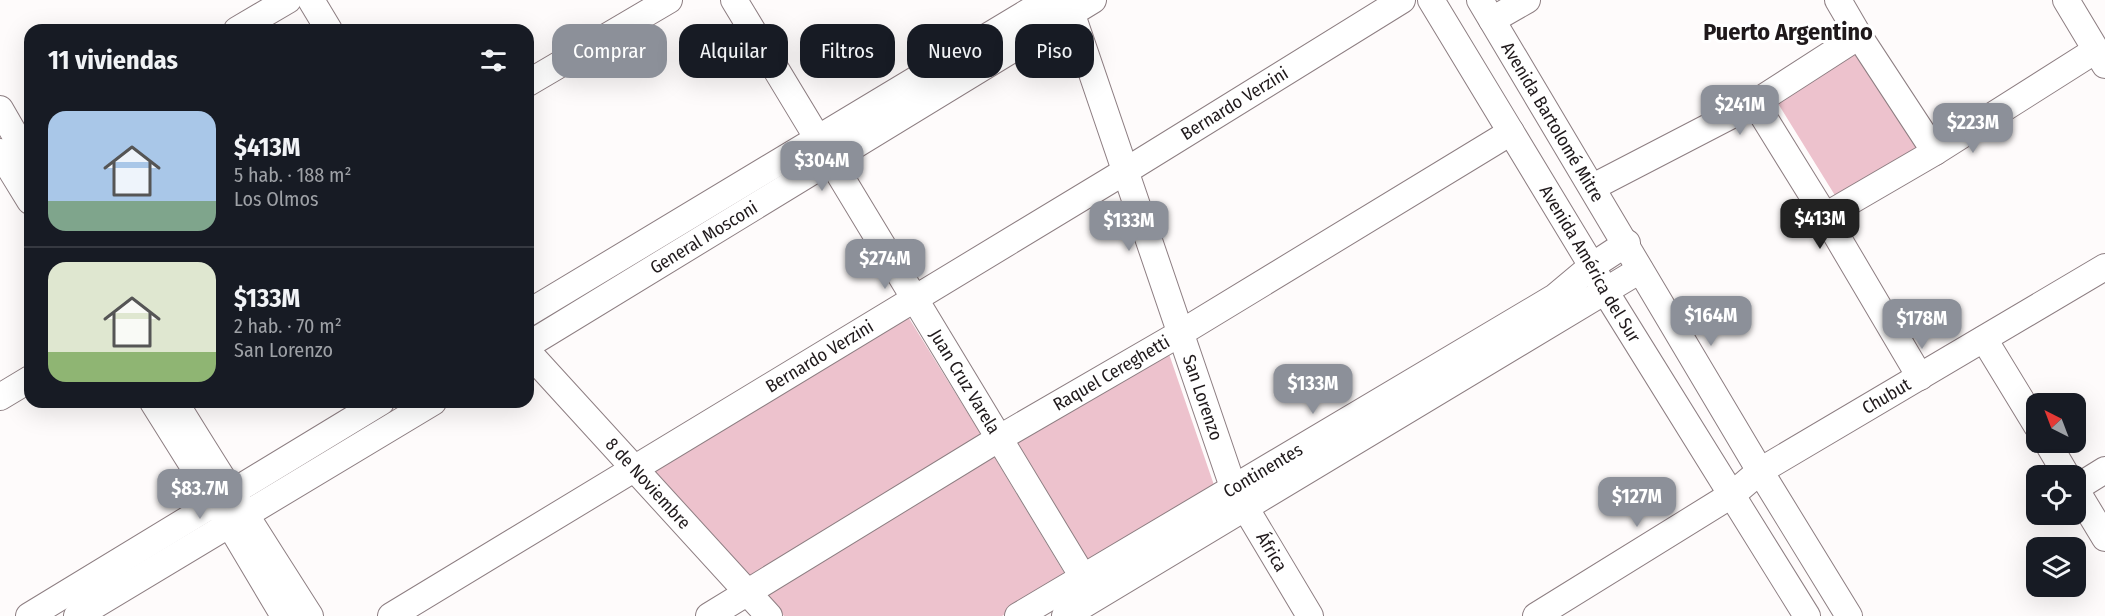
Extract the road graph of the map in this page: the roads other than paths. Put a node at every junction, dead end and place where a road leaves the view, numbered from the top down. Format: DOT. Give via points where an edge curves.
graph roads {
  1 [pos="288,0"];
  2 [pos="311,0"];
  3 [pos="669,0"];
  4 [pos="734,0"];
  5 [pos="1048,0"];
  6 [pos="1402,0"];
  7 [pos="1431,0"];
  8 [pos="1527,0"];
  9 [pos="1838,0"];
  10 [pos="2066,0"];
  11 [pos="1077,4"];
  12 [pos="1486,10"];
  13 [pos="247,24"];
  14 [pos="325,24"];
  15 [pos="1859,36"];
  16 [pos="2101,58"];
  17 [pos="534,79"];
  18 [pos="1755,103"];
  19 [pos="0,109"];
  20 [pos="1511,132"];
  21 [pos="817,138"];
  22 [pos="1935,152"];
  23 [pos="16,159"];
  24 [pos="831,161"];
  25 [pos="1124,172"];
  26 [pos="24,183"];
  27 [pos="1593,187"];
  28 [pos="1825,216"];
  29 [pos="1627,243"];
  30 [pos="1592,266"];
  31 [pos="2105,267"];
  32 [pos="1640,270"];
  33 [pos="1605,291"];
  34 [pos="915,298"];
  35 [pos="534,310"];
  36 [pos="1179,334"];
  37 [pos="1984,339"];
  38 [pos="534,341"];
  39 [pos="534,359"];
  40 [pos="1920,376"];
  41 [pos="24,383"];
  42 [pos="0,397"];
  43 [pos="157,408"];
  44 [pos="178,408"];
  45 [pos="371,408"];
  46 [pos="423,408"];
  47 [pos="2026,408"];
  48 [pos="998,438"];
  49 [pos="633,469"];
  50 [pos="2105,470"];
  51 [pos="1760,471"];
  52 [pos="2086,482"];
  53 [pos="1733,494"];
  54 [pos="1238,497"];
  55 [pos="222,498"];
  56 [pos="2086,506"];
  57 [pos="238,519"];
  58 [pos="2105,538"];
  59 [pos="1083,576"];
  60 [pos="748,593"];
  61 [pos="29,616"];
  62 [pos="77,616"];
  63 [pos="284,616"];
  64 [pos="310,616"];
  65 [pos="391,616"];
  66 [pos="709,616"];
  67 [pos="769,616"];
  68 [pos="1018,616"];
  69 [pos="1065,616"];
  70 [pos="1310,616"];
  71 [pos="1536,616"];
  72 [pos="1807,616"];
  73 [pos="1849,616"];
  1 -- 13 [label="street"];
  2 -- 14 [label="street"];
  3 -- 17 [label="street"];
  4 -- 21 [label="street, Juan Cruz Varela"];
  5 -- 21 [label="street, General Mosconi"];
  6 -- 25 [label="street, Bernardo Verzini"];
  7 -- 20 [label="street, Avenida América del Sur"];
  8 -- 12 [label="street"];
  9 -- 15 [label="street"];
  10 -- 16 [label="street"];
  11 -- 24 [label="street, General Mosconi"];
  11 -- 25 [label="street, San Lorenzo"];
  12 -- 27 [label="street, Avenida Bartolomé Mitre"];
  15 -- 18 [label="street"];
  15 -- 22 [label="street"];
  16 -- 22 [label="street"];
  18 -- 27 [label="street"];
  18 -- 28 [label="street"];
  19 -- 23 [label="street"];
  20 -- 30 [label="street, Avenida América del Sur"];
  20 -- 36 [label="street, Raquel Cereghetti"];
  21 -- 24 [label="street, Juan Cruz Varela"];
  21 -- 35 [label="street, General Mosconi"];
  22 -- 28 [label="street"];
  23 -- 26 [label="street"];
  24 -- 34 [label="street, Juan Cruz Varela"];
  24 -- 38 [label="street, General Mosconi"];
  25 -- 34 [label="street, Bernardo Verzini"];
  25 -- 36 [label="street, San Lorenzo"];
  27 -- 29 [label="street, Avenida Bartolomé Mitre"];
  28 -- 40 [label="street"];
  29 -- 30 [label="street, Continentes"];
  29 -- 32 [label="street"];
  30 -- 33 [label="street, Avenida América del Sur"];
  30 -- 54 [label="street, Continentes" via="1555,297"];
  31 -- 37 [label="street, Chubut"];
  32 -- 33 [label="street, Continentes"];
  32 -- 51 [label="street"];
  33 -- 53 [label="street, Avenida América del Sur"];
  33 -- 54 [label="street, Continentes"];
  34 -- 48 [label="street, Juan Cruz Varela"];
  34 -- 49 [label="street, Bernardo Verzini"];
  36 -- 48 [label="street, Raquel Cereghetti"];
  36 -- 54 [label="street, San Lorenzo"];
  37 -- 40 [label="street, Chubut"];
  37 -- 47 [label="street"];
  39 -- 49 [label="street, 8 de Noviembre"];
  40 -- 51 [label="street, Chubut"];
  41 -- 42 [label="street"];
  43 -- 55 [label="street"];
  44 -- 55 [label="street"];
  45 -- 55 [label="street"];
  46 -- 57 [label="street"];
  48 -- 59 [label="street, Juan Cruz Varela"];
  48 -- 60 [label="street, Raquel Cereghetti"];
  49 -- 60 [label="street, 8 de Noviembre"];
  49 -- 65 [label="street, Bernardo Verzini"];
  50 -- 52 [label="street"];
  51 -- 53 [label="street, Chubut"];
  51 -- 73 [label="street"];
  53 -- 71 [label="street, Chubut"];
  53 -- 72 [label="street, Avenida América del Sur"];
  54 -- 59 [label="street, Continentes"];
  54 -- 69 [label="street, Continentes"];
  54 -- 70 [label="street, África"];
  55 -- 57 [label="street"];
  55 -- 61 [label="street"];
  56 -- 58 [label="street"];
  57 -- 62 [label="street"];
  57 -- 63 [label="street"];
  57 -- 64 [label="street"];
  59 -- 68 [label="street, Continentes"];
  60 -- 66 [label="street, Raquel Cereghetti"];
  60 -- 67 [label="street, 8 de Noviembre"];
}
